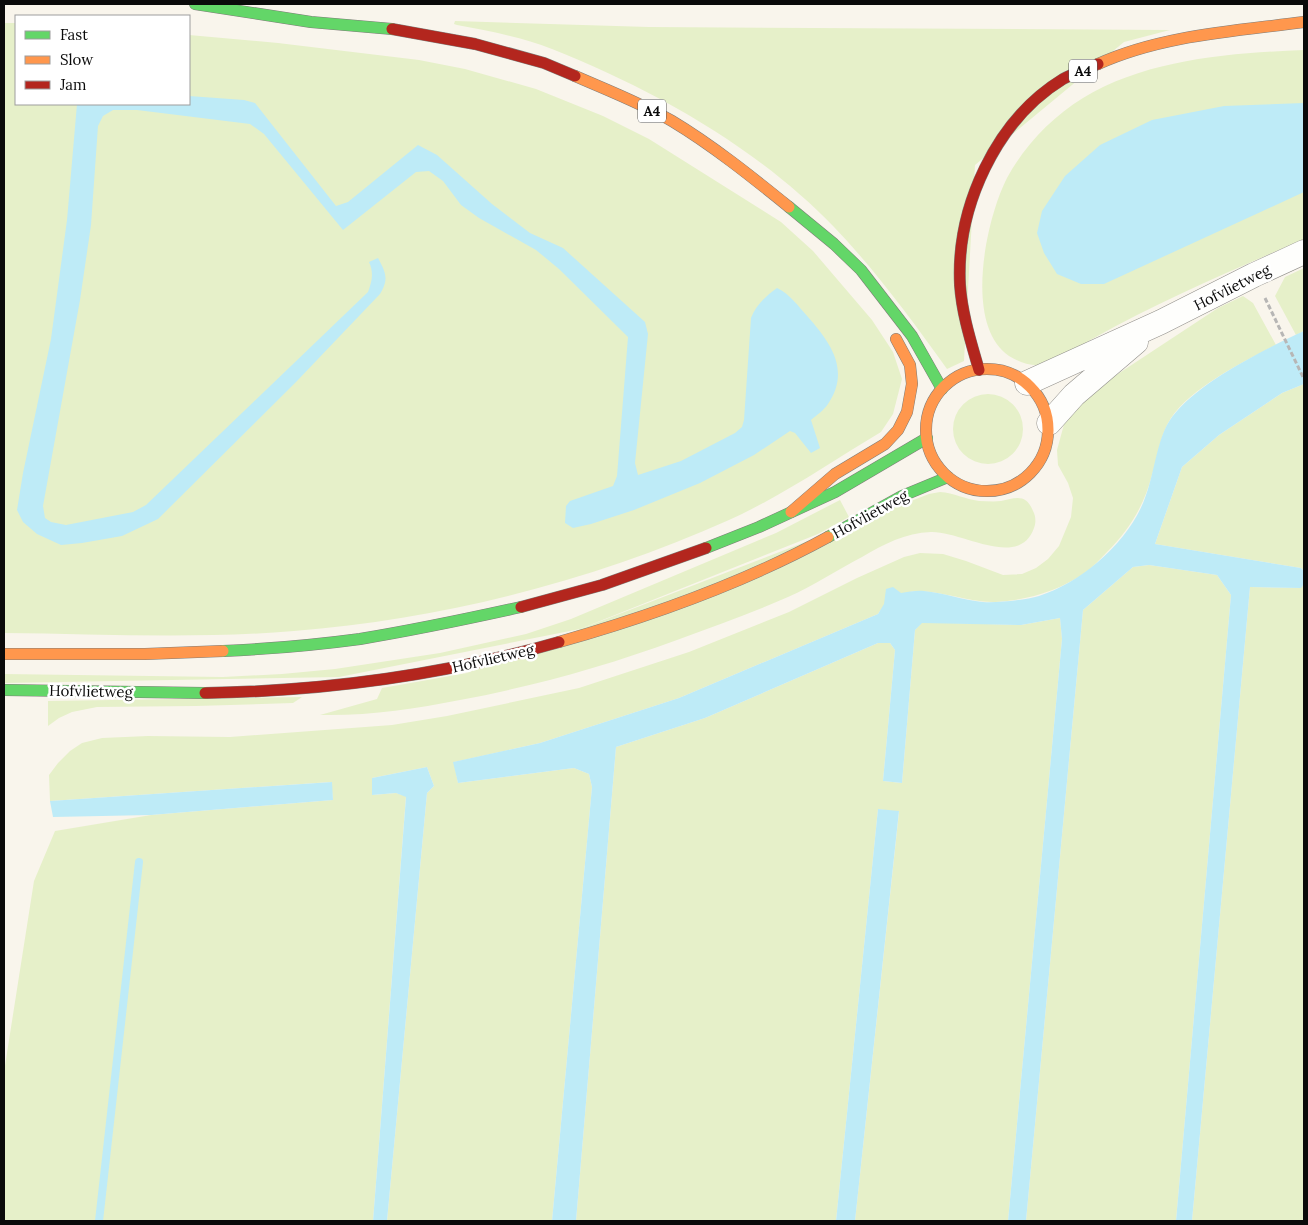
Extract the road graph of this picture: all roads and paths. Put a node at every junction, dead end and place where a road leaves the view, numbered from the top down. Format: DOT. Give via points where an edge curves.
graph roads {
  1 [pos="195,4"];
  2 [pos="1304,22"];
  3 [pos="834,244"];
  4 [pos="1304,252"];
  5 [pos="1254,275"];
  6 [pos="852,280"];
  7 [pos="1161,322"];
  8 [pos="891,333"];
  9 [pos="979,370"];
  10 [pos="1304,379"];
  11 [pos="1027,383"];
  12 [pos="942,389"];
  13 [pos="1049,423"];
  14 [pos="926,438"];
  15 [pos="948,477"];
  16 [pos="791,512"];
  17 [pos="4,654"];
  18 [pos="4,690"];
  1 -- 3 [label="main road, A4" via="312,22 398,30 475,44 544,63 672,121 772,193"];
  2 -- 9 [label="main road, A4" via="1173,41 1120,54 1063,79 1031,105 1007,134 985,169 962,241 960,274 963,306"];
  3 -- 6 [label="main road, A4"];
  3 -- 12 [label="main road, A4" via="861,270 912,336"];
  4 -- 5 [label="street, Hofvlietweg"];
  5 -- 7 [label="street, Hofvlietweg"];
  5 -- 10 [label="path"];
  7 -- 11 [label="street, Hofvlietweg"];
  7 -- 13 [label="street, Hofvlietweg" via="1074,395"];
  8 -- 16 [label="main road" via="907,358 912,374 909,407 901,425 884,445 834,475"];
  9 -- 11 [label="main road" via="999,370"];
  9 -- 12 [label="main road" via="958,376"];
  11 -- 13 [label="main road" via="1042,402"];
  12 -- 14 [label="main road" via="929,412"];
  13 -- 15 [label="main road" via="1042,459 1016,485 980,491"];
  14 -- 15 [label="main road" via="932,456"];
  14 -- 16 [label="main road" via="837,491"];
  15 -- 18 [label="main road, Hofvlietweg" via="916,489 806,549 708,592 583,636 505,656 359,682 269,690 205,693"];
  16 -- 17 [label="main road" via="645,572 520,609 462,622 305,645 193,654"];
}
